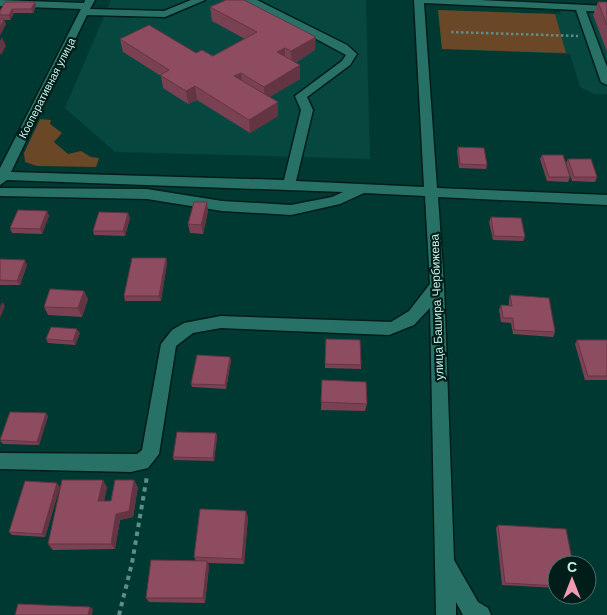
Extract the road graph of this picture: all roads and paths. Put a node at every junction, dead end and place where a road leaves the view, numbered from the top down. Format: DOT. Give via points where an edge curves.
graph roads {
  1 [pos="200,0"];
  2 [pos="249,0"];
  3 [pos="419,0"];
  4 [pos="0,3"];
  5 [pos="540,3"];
  6 [pos="564,3"];
  7 [pos="87,6"];
  8 [pos="580,7"];
  9 [pos="607,9"];
  10 [pos="452,32"];
  11 [pos="591,37"];
  12 [pos="607,82"];
  13 [pos="1,179"];
  14 [pos="288,185"];
  15 [pos="364,188"];
  16 [pos="432,191"];
  17 [pos="0,192"];
  18 [pos="607,200"];
  19 [pos="437,285"];
  20 [pos="150,454"];
  21 [pos="0,461"];
  22 [pos="444,562"];
  23 [pos="119,615"];
  24 [pos="446,615"];
  25 [pos="481,615"];
  1 -- 7 [label="street" via="165,14"];
  2 -- 14 [label="street" via="352,54 346,63 300,96 307,110"];
  3 -- 5 [label="street"];
  3 -- 16 [label="street, улица Башира Чербижева"];
  4 -- 7 [label="street"];
  5 -- 6 [label="street"];
  6 -- 8 [label="street"];
  7 -- 13 [label="street, Кооперативная улица"];
  8 -- 9 [label="street"];
  8 -- 11 [label="street"];
  10 -- 11 [label="path"];
  11 -- 12 [label="street"];
  13 -- 14 [label="street"];
  14 -- 15 [label="street"];
  15 -- 16 [label="street"];
  15 -- 17 [label="street" via="335,201 291,210 222,206 147,194"];
  16 -- 18 [label="street"];
  16 -- 19 [label="street, улица Башира Чербижева"];
  19 -- 20 [label="street" via="425,304 396,328 221,322 189,327 169,344"];
  19 -- 22 [label="street, улица Башира Чербижева"];
  20 -- 21 [label="street" via="142,462 131,464"];
  20 -- 23 [label="path" via="132,564"];
  22 -- 24 [label="street, улица Башира Чербижева"];
  22 -- 25 [label="street" via="471,610"];
}
